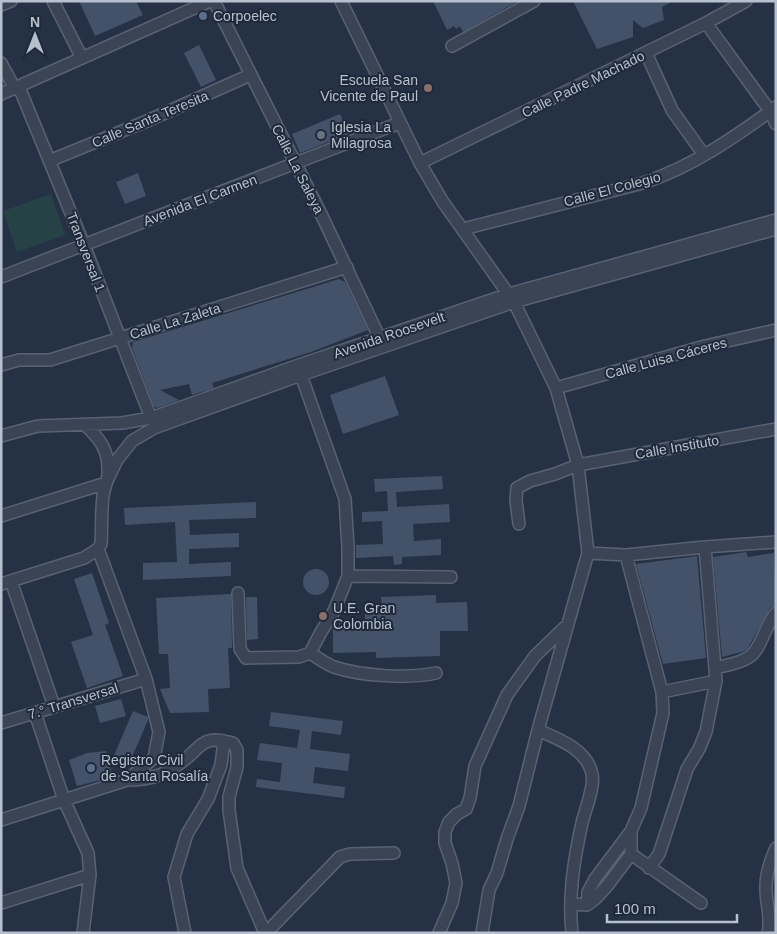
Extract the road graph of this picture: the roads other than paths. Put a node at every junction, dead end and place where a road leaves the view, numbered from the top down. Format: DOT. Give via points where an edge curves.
graph roads {
  1 [pos="11,1"];
  2 [pos="53,1"];
  3 [pos="210,1"];
  4 [pos="214,1"];
  5 [pos="341,1"];
  6 [pos="534,1"];
  7 [pos="746,1"];
  8 [pos="1,5"];
  9 [pos="706,23"];
  10 [pos="452,46"];
  11 [pos="646,53"];
  12 [pos="82,58"];
  13 [pos="1,63"];
  14 [pos="250,75"];
  15 [pos="17,88"];
  16 [pos="1,94"];
  17 [pos="773,109"];
  18 [pos="399,123"];
  19 [pos="776,124"];
  20 [pos="704,155"];
  21 [pos="49,161"];
  22 [pos="420,163"];
  23 [pos="295,164"];
  24 [pos="776,220"];
  25 [pos="463,229"];
  26 [pos="776,229"];
  27 [pos="708,243"];
  28 [pos="84,245"];
  29 [pos="347,267"];
  30 [pos="1,277"];
  31 [pos="511,298"];
  32 [pos="776,330"];
  33 [pos="119,339"];
  34 [pos="382,342"];
  35 [pos="1,365"];
  36 [pos="301,375"];
  37 [pos="556,388"];
  38 [pos="151,418"];
  39 [pos="85,425"];
  40 [pos="776,429"];
  41 [pos="1,436"];
  42 [pos="578,464"];
  43 [pos="106,483"];
  44 [pos="1,516"];
  45 [pos="519,524"];
  46 [pos="776,542"];
  47 [pos="704,547"];
  48 [pos="98,549"];
  49 [pos="588,553"];
  50 [pos="626,555"];
  51 [pos="348,576"];
  52 [pos="451,577"];
  53 [pos="6,583"];
  54 [pos="238,593"];
  55 [pos="776,613"];
  56 [pos="566,626"];
  57 [pos="310,653"];
  58 [pos="715,668"];
  59 [pos="436,673"];
  60 [pos="146,679"];
  61 [pos="716,681"];
  62 [pos="662,692"];
  63 [pos="54,706"];
  64 [pos="35,713"];
  65 [pos="1,724"];
  66 [pos="538,730"];
  67 [pos="224,741"];
  68 [pos="127,780"];
  69 [pos="64,800"];
  70 [pos="1,820"];
  71 [pos="632,831"];
  72 [pos="776,848"];
  73 [pos="394,853"];
  74 [pos="631,854"];
  75 [pos="649,868"];
  76 [pos="90,875"];
  77 [pos="1,903"];
  78 [pos="701,903"];
  79 [pos="571,904"];
  80 [pos="587,905"];
  81 [pos="83,933"];
  82 [pos="185,933"];
  83 [pos="265,933"];
  84 [pos="439,933"];
  85 [pos="482,933"];
  86 [pos="572,933"];
  87 [pos="768,933"];
  1 -- 8 [label="street"];
  2 -- 12 [label="street"];
  3 -- 12 [label="street"];
  4 -- 14 [label="street, Calle La Saleya"];
  5 -- 18 [label="street"];
  6 -- 10 [label="street"];
  7 -- 9 [label="street, Calle Padre Machado"];
  9 -- 11 [label="street, Calle Padre Machado"];
  9 -- 17 [label="street"];
  11 -- 20 [label="street" via="672,110"];
  11 -- 22 [label="street, Calle Padre Machado"];
  12 -- 15 [label="street"];
  13 -- 15 [label="street, Transversal 1"];
  14 -- 21 [label="street, Calle Santa Teresita"];
  14 -- 23 [label="street, Calle La Saleya"];
  15 -- 16 [label="street"];
  15 -- 21 [label="street, Transversal 1"];
  17 -- 19 [label="street"];
  17 -- 20 [label="street, Calle El Colegio"];
  18 -- 22 [label="street"];
  18 -- 23 [label="street, Avenida El Carmen"];
  20 -- 25 [label="street, Calle El Colegio" via="667,175 643,183"];
  21 -- 28 [label="street, Transversal 1"];
  22 -- 25 [label="street"];
  23 -- 28 [label="street, Avenida El Carmen"];
  23 -- 29 [label="street, Calle La Saleya"];
  24 -- 27 [label="street, Avenida Roosevelt"];
  25 -- 31 [label="street"];
  26 -- 27 [label="street, Avenida Roosevelt"];
  27 -- 31 [label="street, Avenida Roosevelt"];
  28 -- 30 [label="street, Avenida El Carmen"];
  28 -- 33 [label="street, Transversal 1"];
  29 -- 33 [label="street, Calle La Zaleta"];
  29 -- 34 [label="street, Calle La Saleya"];
  31 -- 34 [label="street, Avenida Roosevelt"];
  31 -- 37 [label="street"];
  32 -- 37 [label="street, Calle Luisa Cáceres"];
  33 -- 35 [label="street, Calle La Zaleta" via="50,360 19,360"];
  33 -- 38 [label="street, Transversal 1"];
  34 -- 36 [label="street, Avenida Roosevelt"];
  34 -- 38 [label="street, Avenida Roosevelt"];
  36 -- 43 [label="street, Avenida Roosevelt" via="154,428 132,441 117,460"];
  36 -- 51 [label="street" via="345,499"];
  37 -- 42 [label="street"];
  38 -- 39 [label="street, Avenida Roosevelt" via="122,424"];
  39 -- 41 [label="street, Avenida Roosevelt" via="38,426"];
  39 -- 43 [label="street" via="104,447 108,473"];
  40 -- 42 [label="street, Calle Instituto"];
  42 -- 45 [label="street, Calle Instituto" via="517,488"];
  42 -- 49 [label="street"];
  43 -- 44 [label="street"];
  43 -- 48 [label="street"];
  46 -- 47 [label="street"];
  47 -- 50 [label="street"];
  47 -- 58 [label="street"];
  48 -- 53 [label="street" via="84,558"];
  48 -- 60 [label="street"];
  49 -- 50 [label="street"];
  49 -- 56 [label="street"];
  50 -- 62 [label="street"];
  51 -- 52 [label="street"];
  51 -- 57 [label="street" via="334,611"];
  53 -- 63 [label="street"];
  54 -- 57 [label="street" via="240,649 246,658 299,657"];
  55 -- 58 [label="street" via="750,657"];
  56 -- 66 [label="street"];
  56 -- 84 [label="street" via="535,656 507,695 475,766 466,809 449,822 445,843 456,883 452,903"];
  57 -- 59 [label="street" via="332,666 353,672 419,677"];
  58 -- 61 [label="street"];
  60 -- 63 [label="street, 7.° Transversal"];
  60 -- 68 [label="street" via="159,732 154,758"];
  61 -- 62 [label="street"];
  61 -- 75 [label="street" via="706,732 687,769 660,854"];
  62 -- 71 [label="street" via="664,713 641,808"];
  63 -- 64 [label="street, 7.° Transversal"];
  64 -- 65 [label="street, 7.° Transversal"];
  64 -- 69 [label="street"];
  66 -- 79 [label="street" via="572,747 584,757 592,774 574,868"];
  66 -- 85 [label="street" via="518,806 489,890"];
  67 -- 68 [label="street" via="205,742 176,766 154,778"];
  67 -- 82 [label="street" via="220,765 208,799 187,834 174,877"];
  67 -- 83 [label="street" via="233,743 237,750 237,767 229,797 237,868"];
  68 -- 69 [label="street"];
  69 -- 70 [label="street"];
  69 -- 76 [label="street" via="88,853"];
  71 -- 74 [label="street"];
  71 -- 80 [label="street" via="595,879 588,892"];
  72 -- 87 [label="street" via="766,886"];
  73 -- 83 [label="street" via="340,857"];
  74 -- 75 [label="street"];
  74 -- 80 [label="street" via="608,886"];
  75 -- 78 [label="street"];
  76 -- 77 [label="street"];
  76 -- 81 [label="street"];
  79 -- 80 [label="street"];
  79 -- 86 [label="street"];
}
